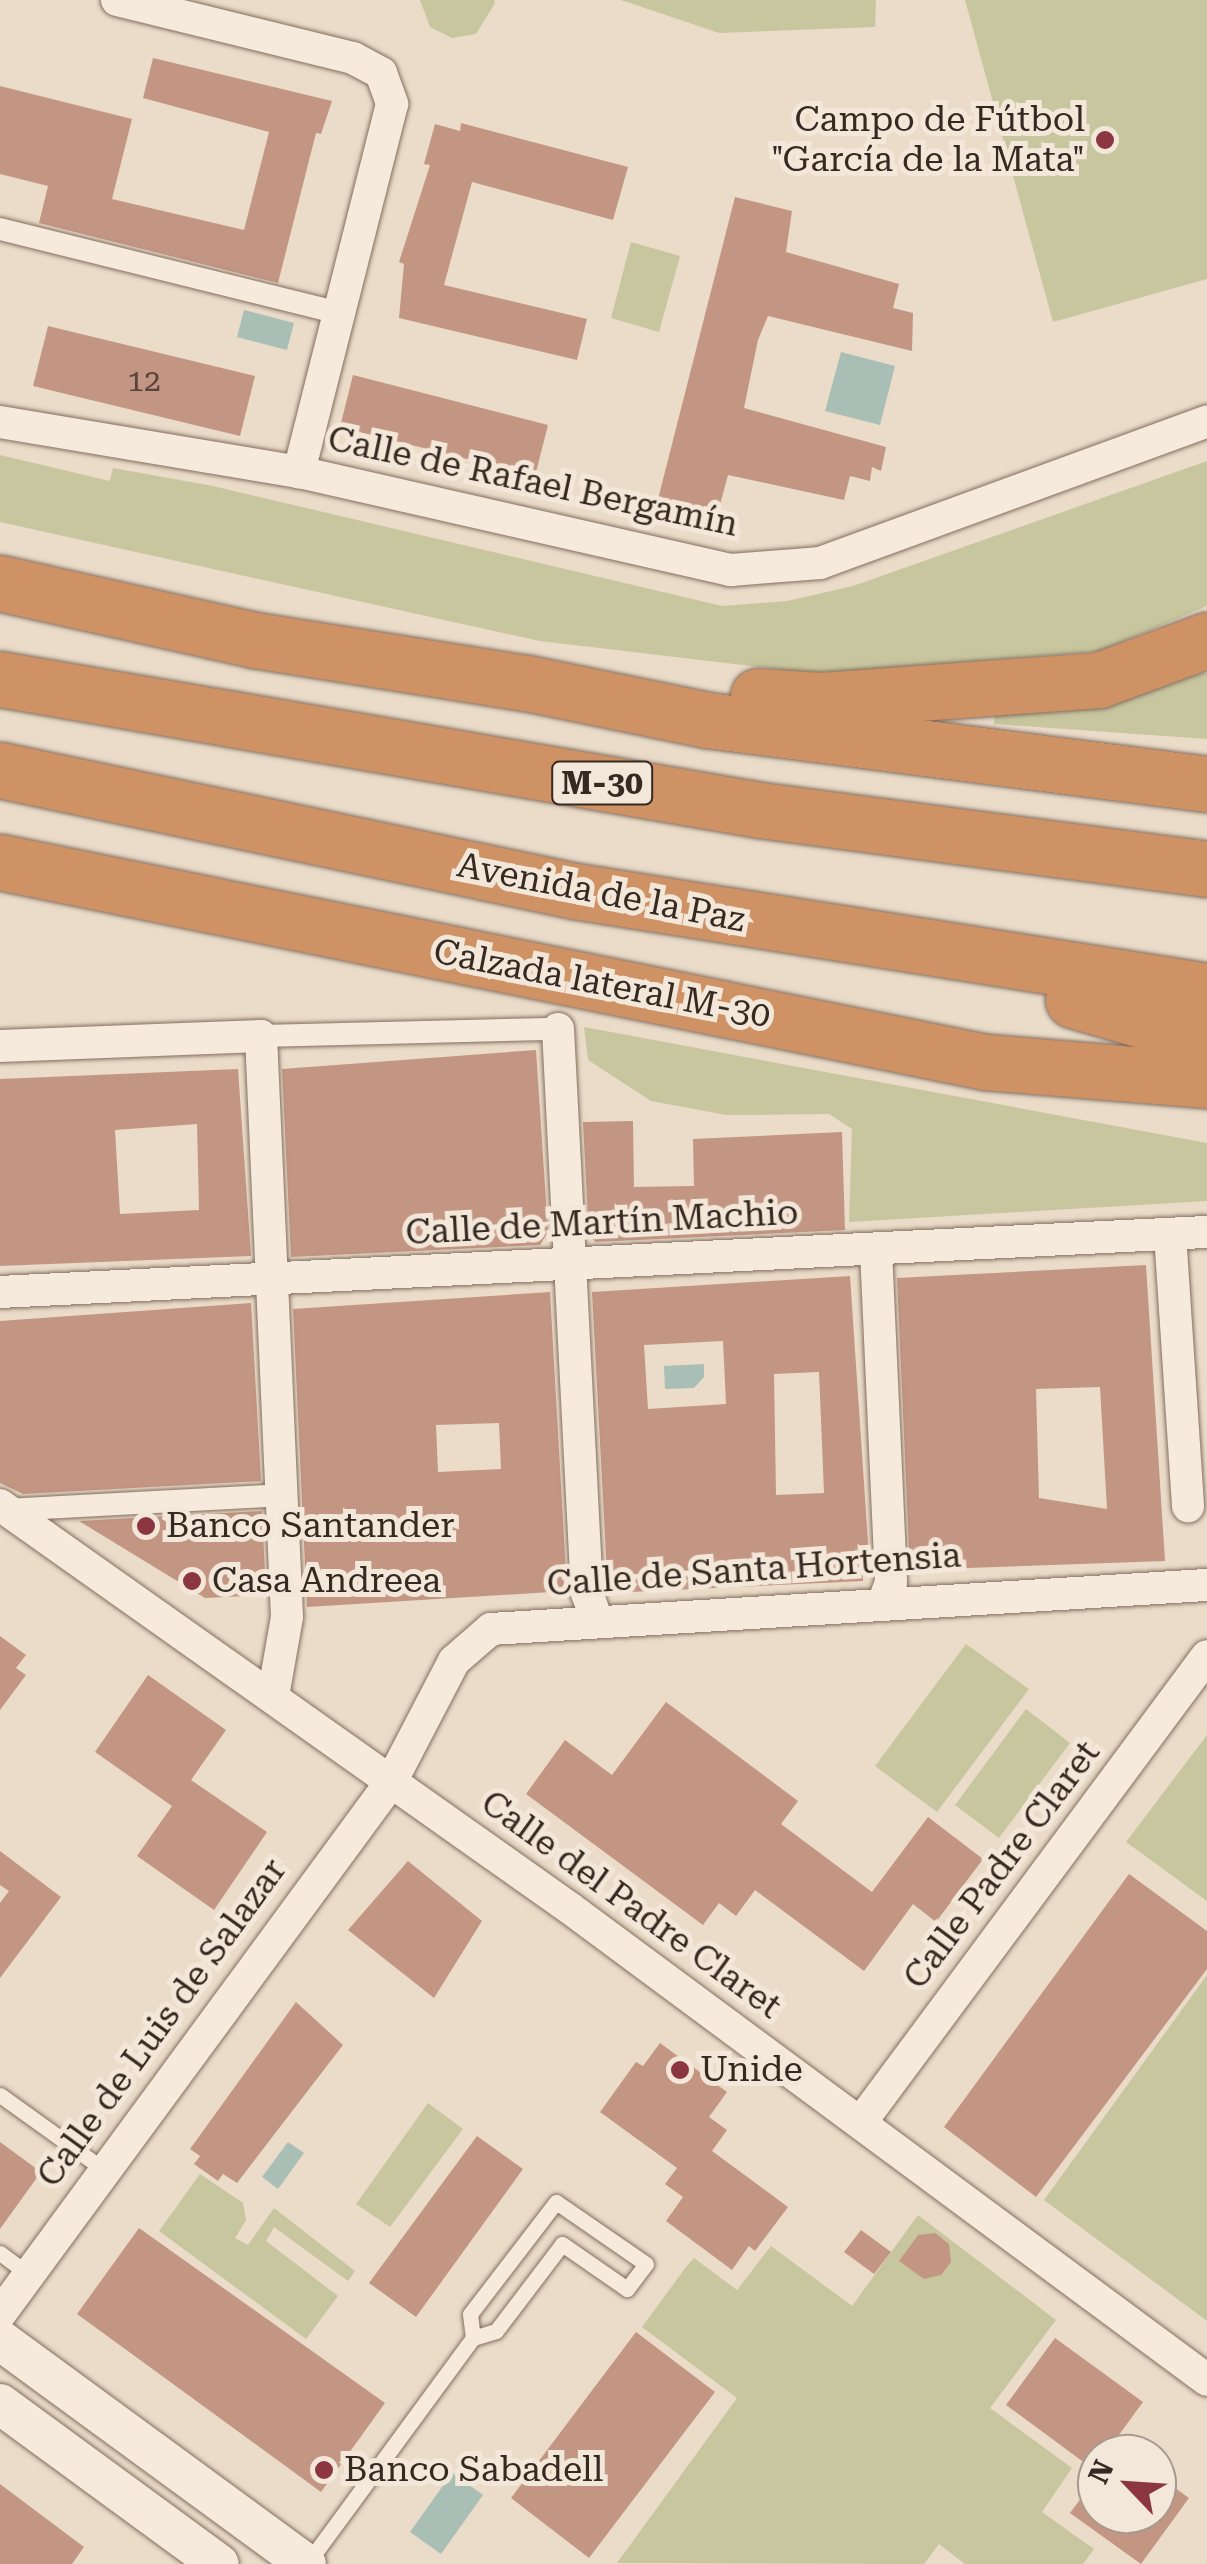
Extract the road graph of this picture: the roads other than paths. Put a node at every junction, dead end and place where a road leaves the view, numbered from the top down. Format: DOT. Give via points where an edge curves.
graph roads {
  1 [pos="117,0"];
  2 [pos="0,229"];
  3 [pos="339,314"];
  4 [pos="0,422"];
  5 [pos="1207,422"];
  6 [pos="299,472"];
  7 [pos="0,583"];
  8 [pos="1207,640"];
  9 [pos="0,679"];
  10 [pos="527,682"];
  11 [pos="0,770"];
  12 [pos="1207,784"];
  13 [pos="0,862"];
  14 [pos="1207,869"];
  15 [pos="754,922"];
  16 [pos="1207,990"];
  17 [pos="558,1029"];
  18 [pos="261,1036"];
  19 [pos="1207,1039"];
  20 [pos="0,1046"];
  21 [pos="986,1062"];
  22 [pos="1207,1080"];
  23 [pos="1124,1096"];
  24 [pos="1207,1106"];
  25 [pos="1207,1119"];
  26 [pos="1207,1232"];
  27 [pos="1170,1234"];
  28 [pos="876,1250"];
  29 [pos="574,1265"];
  30 [pos="274,1277"];
  31 [pos="0,1292"];
  32 [pos="284,1495"];
  33 [pos="1188,1506"];
  34 [pos="3,1508"];
  35 [pos="1207,1584"];
  36 [pos="884,1601"];
  37 [pos="597,1621"];
  38 [pos="1207,1656"];
  39 [pos="273,1696"];
  40 [pos="391,1782"];
  41 [pos="0,2095"];
  42 [pos="861,2122"];
  43 [pos="103,2169"];
  44 [pos="0,2253"];
  45 [pos="28,2274"];
  46 [pos="0,2314"];
  47 [pos="473,2338"];
  48 [pos="0,2340"];
  49 [pos="1207,2380"];
  50 [pos="0,2404"];
  51 [pos="158,2520"];
  52 [pos="219,2564"];
  53 [pos="242,2564"];
  54 [pos="306,2564"];
  1 -- 3 [label="street" via="353,58 382,73 392,104"];
  2 -- 3 [label="street"];
  3 -- 6 [label="street"];
  4 -- 6 [label="street, Calle de Rafael Bergamín"];
  5 -- 6 [label="street, Calle de Rafael Bergamín" via="820,564 731,570"];
  7 -- 10 [label="highway, M-30" via="254,640"];
  8 -- 10 [label="highway" via="1100,680 841,698"];
  9 -- 14 [label="highway, M-30" via="760,810"];
  10 -- 12 [label="highway, M-30" via="707,720"];
  11 -- 15 [label="highway, Avenida de la Paz"];
  13 -- 21 [label="highway, Calzada lateral M-30"];
  15 -- 16 [label="highway, Avenida de la Paz"];
  15 -- 19 [label="highway"];
  17 -- 18 [label="street"];
  17 -- 29 [label="street"];
  18 -- 20 [label="street"];
  18 -- 30 [label="street"];
  21 -- 22 [label="highway, Calzada lateral M-30"];
  21 -- 23 [label="highway"];
  23 -- 24 [label="highway"];
  23 -- 25 [label="highway"];
  26 -- 27 [label="street, Calle de Martín Machio"];
  27 -- 28 [label="street, Calle de Martín Machio"];
  27 -- 33 [label="street"];
  28 -- 29 [label="street, Calle de Martín Machio"];
  28 -- 36 [label="street" via="890,1582"];
  29 -- 30 [label="street, Calle de Martín Machio"];
  29 -- 37 [label="street" via="587,1593"];
  30 -- 31 [label="street, Calle de Martín Machio"];
  30 -- 32 [label="street"];
  32 -- 34 [label="street"];
  32 -- 39 [label="street" via="286,1617"];
  34 -- 39 [label="street, Calle del Padre Claret"];
  35 -- 36 [label="street, Calle de Santa Hortensia"];
  36 -- 37 [label="street, Calle de Santa Hortensia"];
  37 -- 40 [label="street, Calle de Santa Hortensia" via="510,1625 471,1642 440,1682"];
  38 -- 42 [label="street, Calle Padre Claret"];
  39 -- 40 [label="street, Calle del Padre Claret"];
  40 -- 42 [label="street, Calle del Padre Claret"];
  40 -- 43 [label="street, Calle de Luis de Salazar"];
  41 -- 43 [label="lane"];
  42 -- 49 [label="street, Calle del Padre Claret"];
  43 -- 45 [label="street, Calle de Luis de Salazar"];
  44 -- 45 [label="lane"];
  45 -- 46 [label="street, Calle de Luis de Salazar"];
  47 -- 47 [label="lane" via="496,2331 562,2244 627,2290 646,2264 556,2202 470,2314"];
  47 -- 54 [label="lane"];
  48 -- 54 [label="street"];
  50 -- 51 [label="street"];
  51 -- 52 [label="street"];
  51 -- 53 [label="street"];
}
